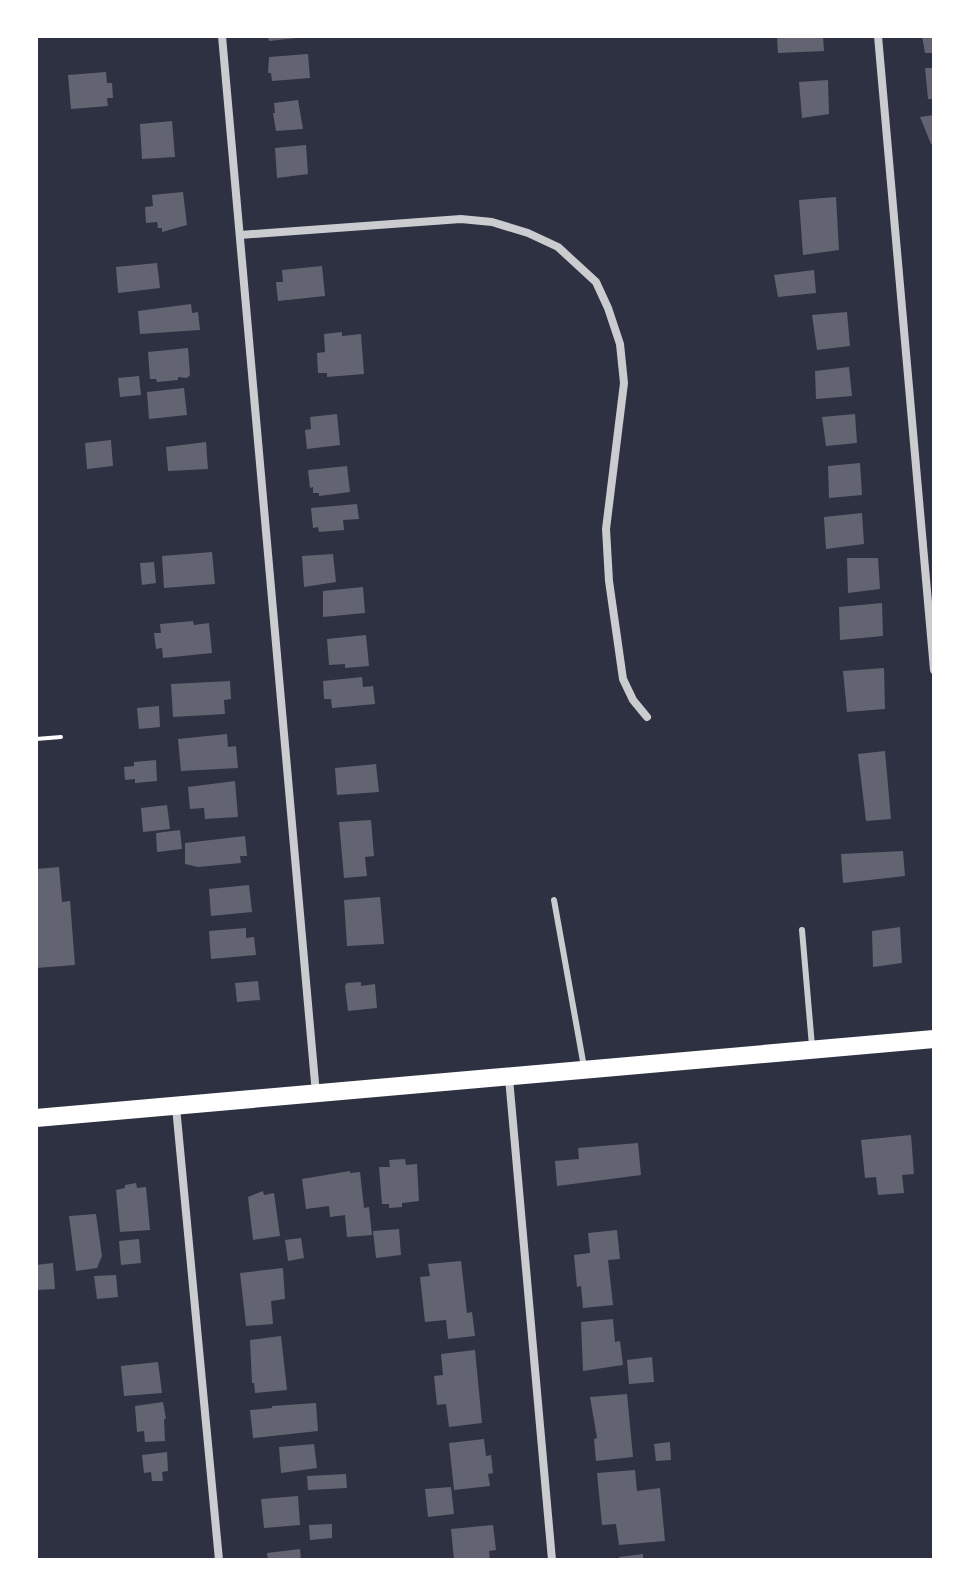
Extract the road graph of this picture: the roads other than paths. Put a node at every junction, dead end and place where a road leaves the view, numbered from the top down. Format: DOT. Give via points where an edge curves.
graph roads {
  1 [pos="222,36"];
  2 [pos="878,36"];
  3 [pos="240,235"];
  4 [pos="934,670"];
  5 [pos="647,717"];
  6 [pos="554,900"];
  7 [pos="802,930"];
  8 [pos="934,1039"];
  9 [pos="813,1050"];
  10 [pos="585,1070"];
  11 [pos="509,1077"];
  12 [pos="316,1094"];
  13 [pos="176,1106"];
  14 [pos="36,1118"];
  15 [pos="219,1560"];
  16 [pos="552,1560"];
  1 -- 3 [label="street"];
  2 -- 4 [label="street"];
  3 -- 5 [label="street" via="461,219 492,222 558,247 596,282 620,344 624,383 606,529 615,635 623,679"];
  3 -- 12 [label="street"];
  6 -- 10 [label="lane"];
  7 -- 9 [label="lane"];
  8 -- 9 [label="main road"];
  9 -- 10 [label="main road"];
  10 -- 11 [label="main road"];
  11 -- 12 [label="main road"];
  11 -- 16 [label="street"];
  12 -- 13 [label="main road"];
  13 -- 14 [label="main road"];
  13 -- 15 [label="street"];
}
